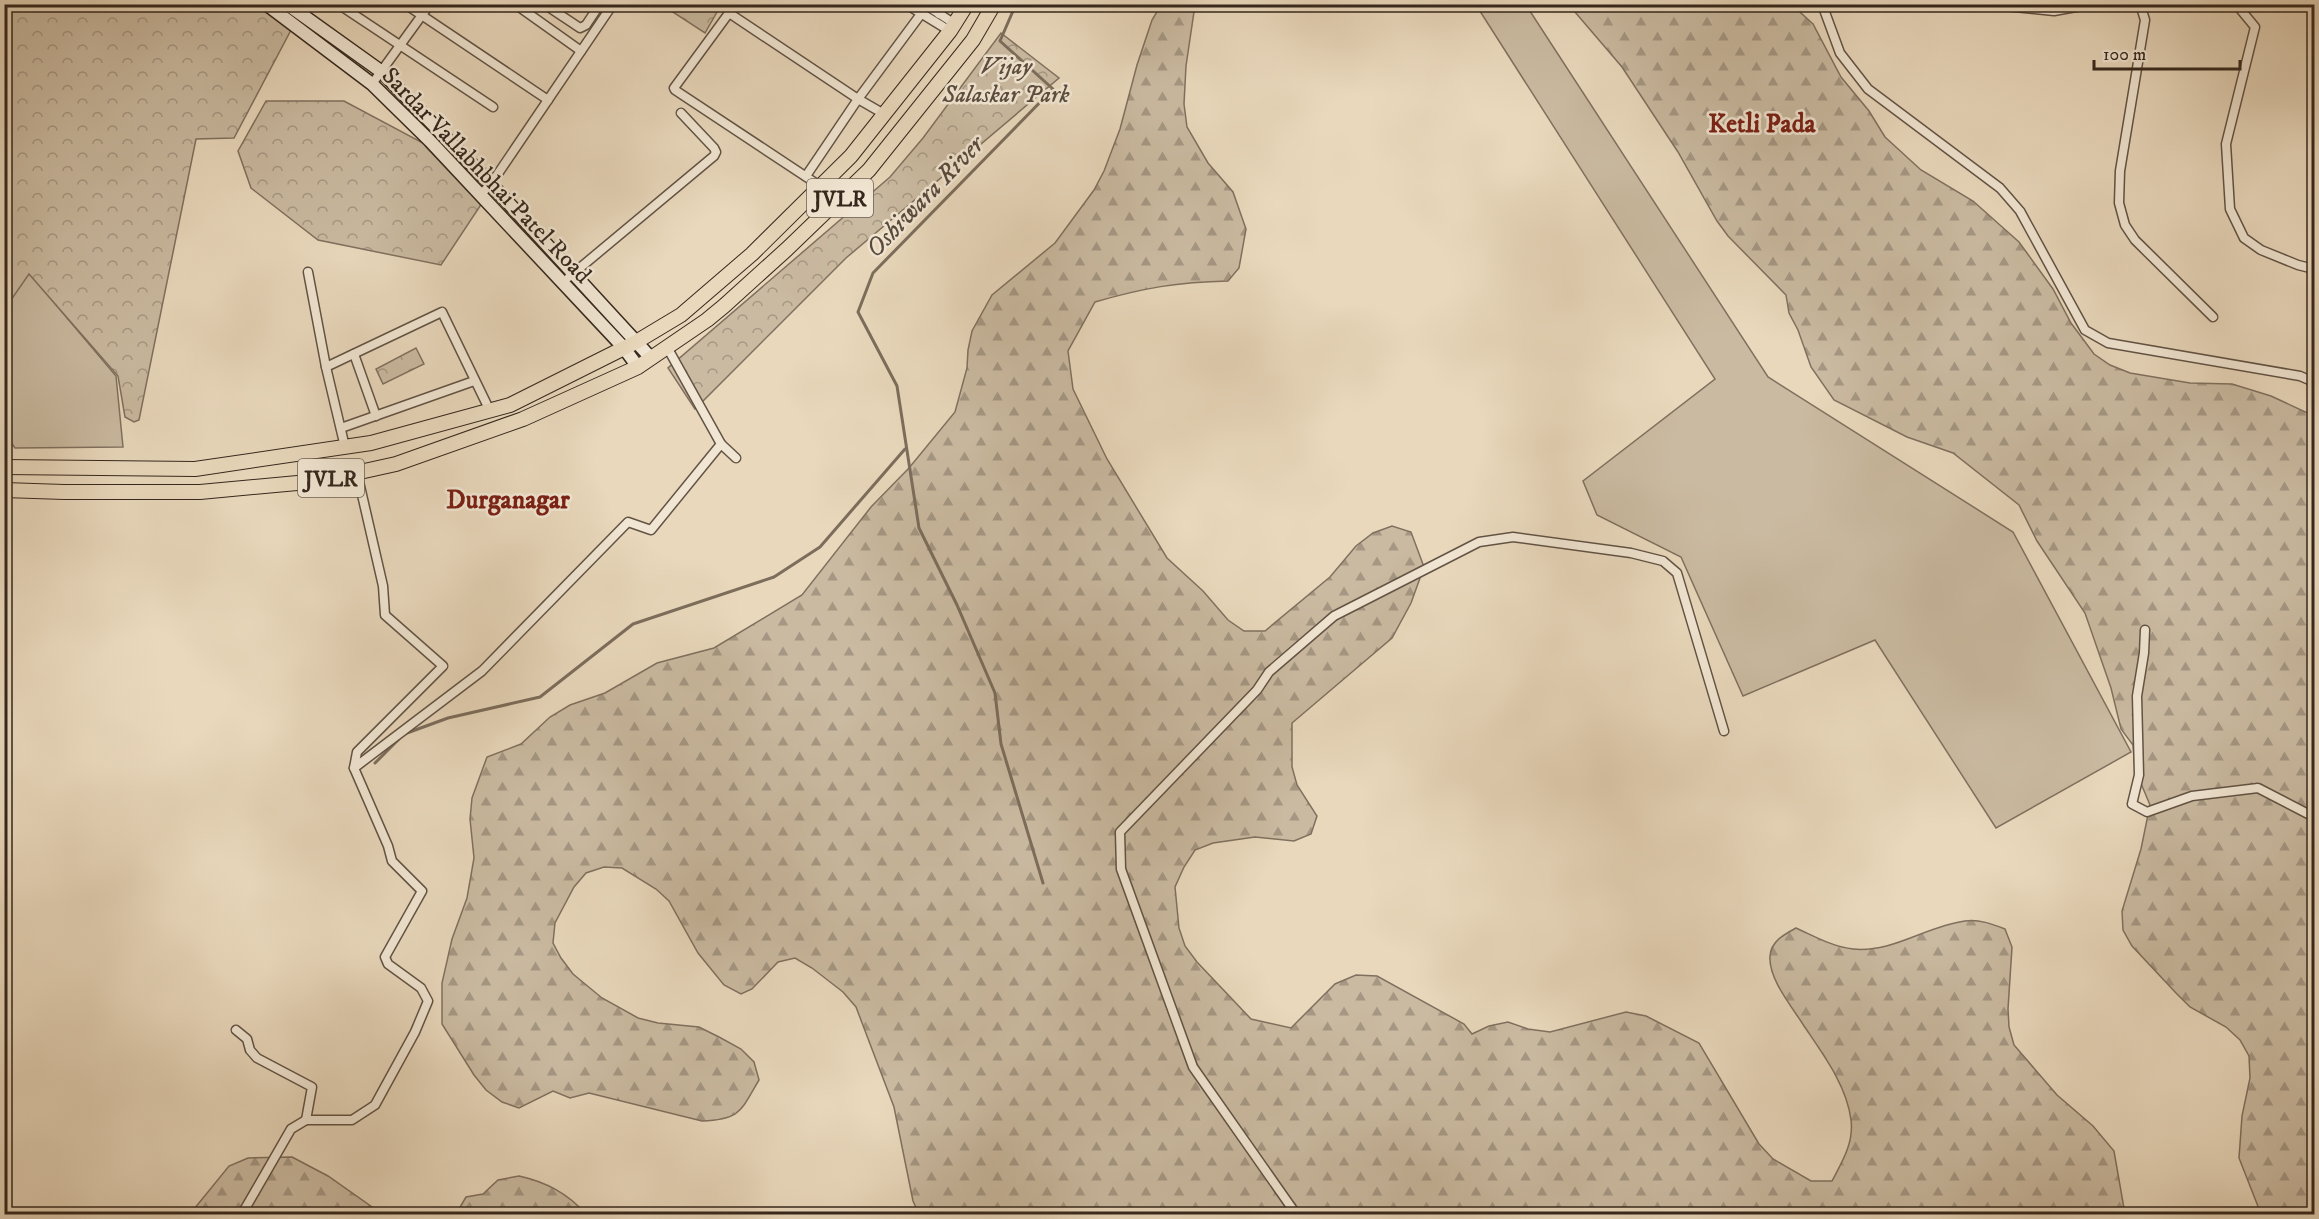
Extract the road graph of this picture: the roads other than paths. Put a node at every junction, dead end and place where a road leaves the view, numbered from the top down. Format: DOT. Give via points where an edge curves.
graph roads {
  1 [pos="266,4"];
  2 [pos="287,4"];
  3 [pos="338,4"];
  4 [pos="405,4"];
  5 [pos="430,4"];
  6 [pos="515,4"];
  7 [pos="544,4"];
  8 [pos="600,4"];
  9 [pos="613,4"];
  10 [pos="906,4"];
  11 [pos="924,4"];
  12 [pos="945,4"];
  13 [pos="967,4"];
  14 [pos="994,4"];
  15 [pos="1822,4"];
  16 [pos="1984,4"];
  17 [pos="2092,4"];
  18 [pos="2140,4"];
  19 [pos="2236,4"];
  20 [pos="729,9"];
  21 [pos="921,14"];
  22 [pos="939,14"];
  23 [pos="422,16"];
  24 [pos="952,28"];
  25 [pos="401,45"];
  26 [pos="581,51"];
  27 [pos="382,72"];
  28 [pos="372,84"];
  29 [pos="858,99"];
  30 [pos="548,100"];
  31 [pos="493,107"];
  32 [pos="681,113"];
  33 [pos="884,114"];
  34 [pos="806,176"];
  35 [pos="491,184"];
  36 [pos="820,186"];
  37 [pos="480,195"];
  38 [pos="2314,269"];
  39 [pos="308,272"];
  40 [pos="573,274"];
  41 [pos="561,283"];
  42 [pos="2212,317"];
  43 [pos="630,345"];
  44 [pos="667,347"];
  45 [pos="354,354"];
  46 [pos="651,358"];
  47 [pos="326,367"];
  48 [pos="638,367"];
  49 [pos="474,381"];
  50 [pos="2314,382"];
  51 [pos="490,411"];
  52 [pos="376,416"];
  53 [pos="341,428"];
  54 [pos="721,444"];
  55 [pos="345,447"];
  56 [pos="736,458"];
  57 [pos="4,466"];
  58 [pos="357,472"];
  59 [pos="4,490"];
  60 [pos="2145,630"];
  61 [pos="1724,731"];
  62 [pos="354,768"];
  63 [pos="2314,816"];
  64 [pos="236,1030"];
  65 [pos="306,1120"];
  66 [pos="242,1215"];
  67 [pos="1296,1215"];
  1 -- 28 [label="main road, Sardar Vallabhbhai Patel Road"];
  2 -- 27 [label="main road, Sardar Vallabhbhai Patel Road"];
  3 -- 25 [label="street"];
  4 -- 23 [label="street"];
  5 -- 23 [label="street"];
  6 -- 26 [label="street"];
  7 -- 8 [label="street" via="580,28 586,26"];
  9 -- 26 [label="street"];
  10 -- 21 [label="street"];
  11 -- 22 [label="street"];
  12 -- 22 [label="street"];
  13 -- 24 [label="main road, JVLR"];
  14 -- 44 [label="main road, JVLR" via="973,40 869,170 724,306"];
  15 -- 50 [label="street" via="1840,53 1868,89 2000,188 2020,211 2085,330 2108,343 2300,376"];
  16 -- 17 [label="street" via="2054,11"];
  18 -- 42 [label="street" via="2145,20 2120,171 2119,203 2134,240"];
  19 -- 38 [label="street" via="2255,27 2226,144 2230,209 2244,238 2261,250"];
  20 -- 29 [label="street"];
  20 -- 34 [label="street" via="674,88"];
  21 -- 24 [label="street"];
  21 -- 29 [label="street"];
  22 -- 24 [label="street"];
  23 -- 25 [label="street"];
  23 -- 30 [label="street"];
  24 -- 33 [label="main road, JVLR"];
  25 -- 27 [label="street"];
  25 -- 31 [label="street"];
  26 -- 30 [label="street"];
  27 -- 28 [label="street"];
  27 -- 35 [label="main road, Sardar Vallabhbhai Patel Road"];
  28 -- 37 [label="main road, Sardar Vallabhbhai Patel Road"];
  29 -- 33 [label="street"];
  29 -- 34 [label="street"];
  30 -- 35 [label="street"];
  32 -- 40 [label="street" via="714,148 714,156"];
  33 -- 36 [label="main road, JVLR" via="851,156"];
  34 -- 36 [label="street"];
  35 -- 37 [label="street"];
  35 -- 40 [label="main road, Sardar Vallabhbhai Patel Road"];
  36 -- 43 [label="main road, JVLR" via="752,254 681,315"];
  37 -- 41 [label="main road, Sardar Vallabhbhai Patel Road"];
  39 -- 47 [label="street"];
  40 -- 41 [label="street"];
  40 -- 43 [label="main road, Sardar Vallabhbhai Patel Road"];
  41 -- 43 [label="main road, Sardar Vallabhbhai Patel Road"];
  43 -- 46 [label="main road, Sardar Vallabhbhai Patel Road"];
  43 -- 48 [label="main road, Sardar Vallabhbhai Patel Road"];
  43 -- 51 [label="main road, JVLR" via="510,405"];
  44 -- 46 [label="main road, JVLR"];
  44 -- 54 [label="street"];
  45 -- 47 [label="street"];
  45 -- 49 [label="street" via="441,312"];
  45 -- 52 [label="street"];
  46 -- 48 [label="main road, JVLR"];
  47 -- 53 [label="street"];
  48 -- 58 [label="main road, JVLR" via="523,419 396,464"];
  49 -- 51 [label="street"];
  49 -- 52 [label="street"];
  51 -- 55 [label="main road, JVLR"];
  52 -- 53 [label="street"];
  53 -- 55 [label="street"];
  54 -- 56 [label="street"];
  54 -- 62 [label="street" via="651,530 627,522 482,671"];
  55 -- 57 [label="main road, JVLR" via="195,469"];
  58 -- 59 [label="main road, JVLR" via="319,481 200,492"];
  58 -- 62 [label="street" via="386,615 443,666 357,752"];
  60 -- 63 [label="street" via="2137,696 2139,775 2132,804 2147,812 2192,796 2258,788"];
  61 -- 67 [label="street" via="1677,573 1663,561 1513,537 1479,542 1334,616 1269,672 1257,690 1120,832 1122,869 1193,1066"];
  62 -- 65 [label="street" via="392,861 422,891 386,957 388,964 421,988 428,1001 375,1105 352,1120"];
  64 -- 65 [label="street" via="257,1058 312,1087"];
  65 -- 66 [label="street" via="291,1129"];
}
